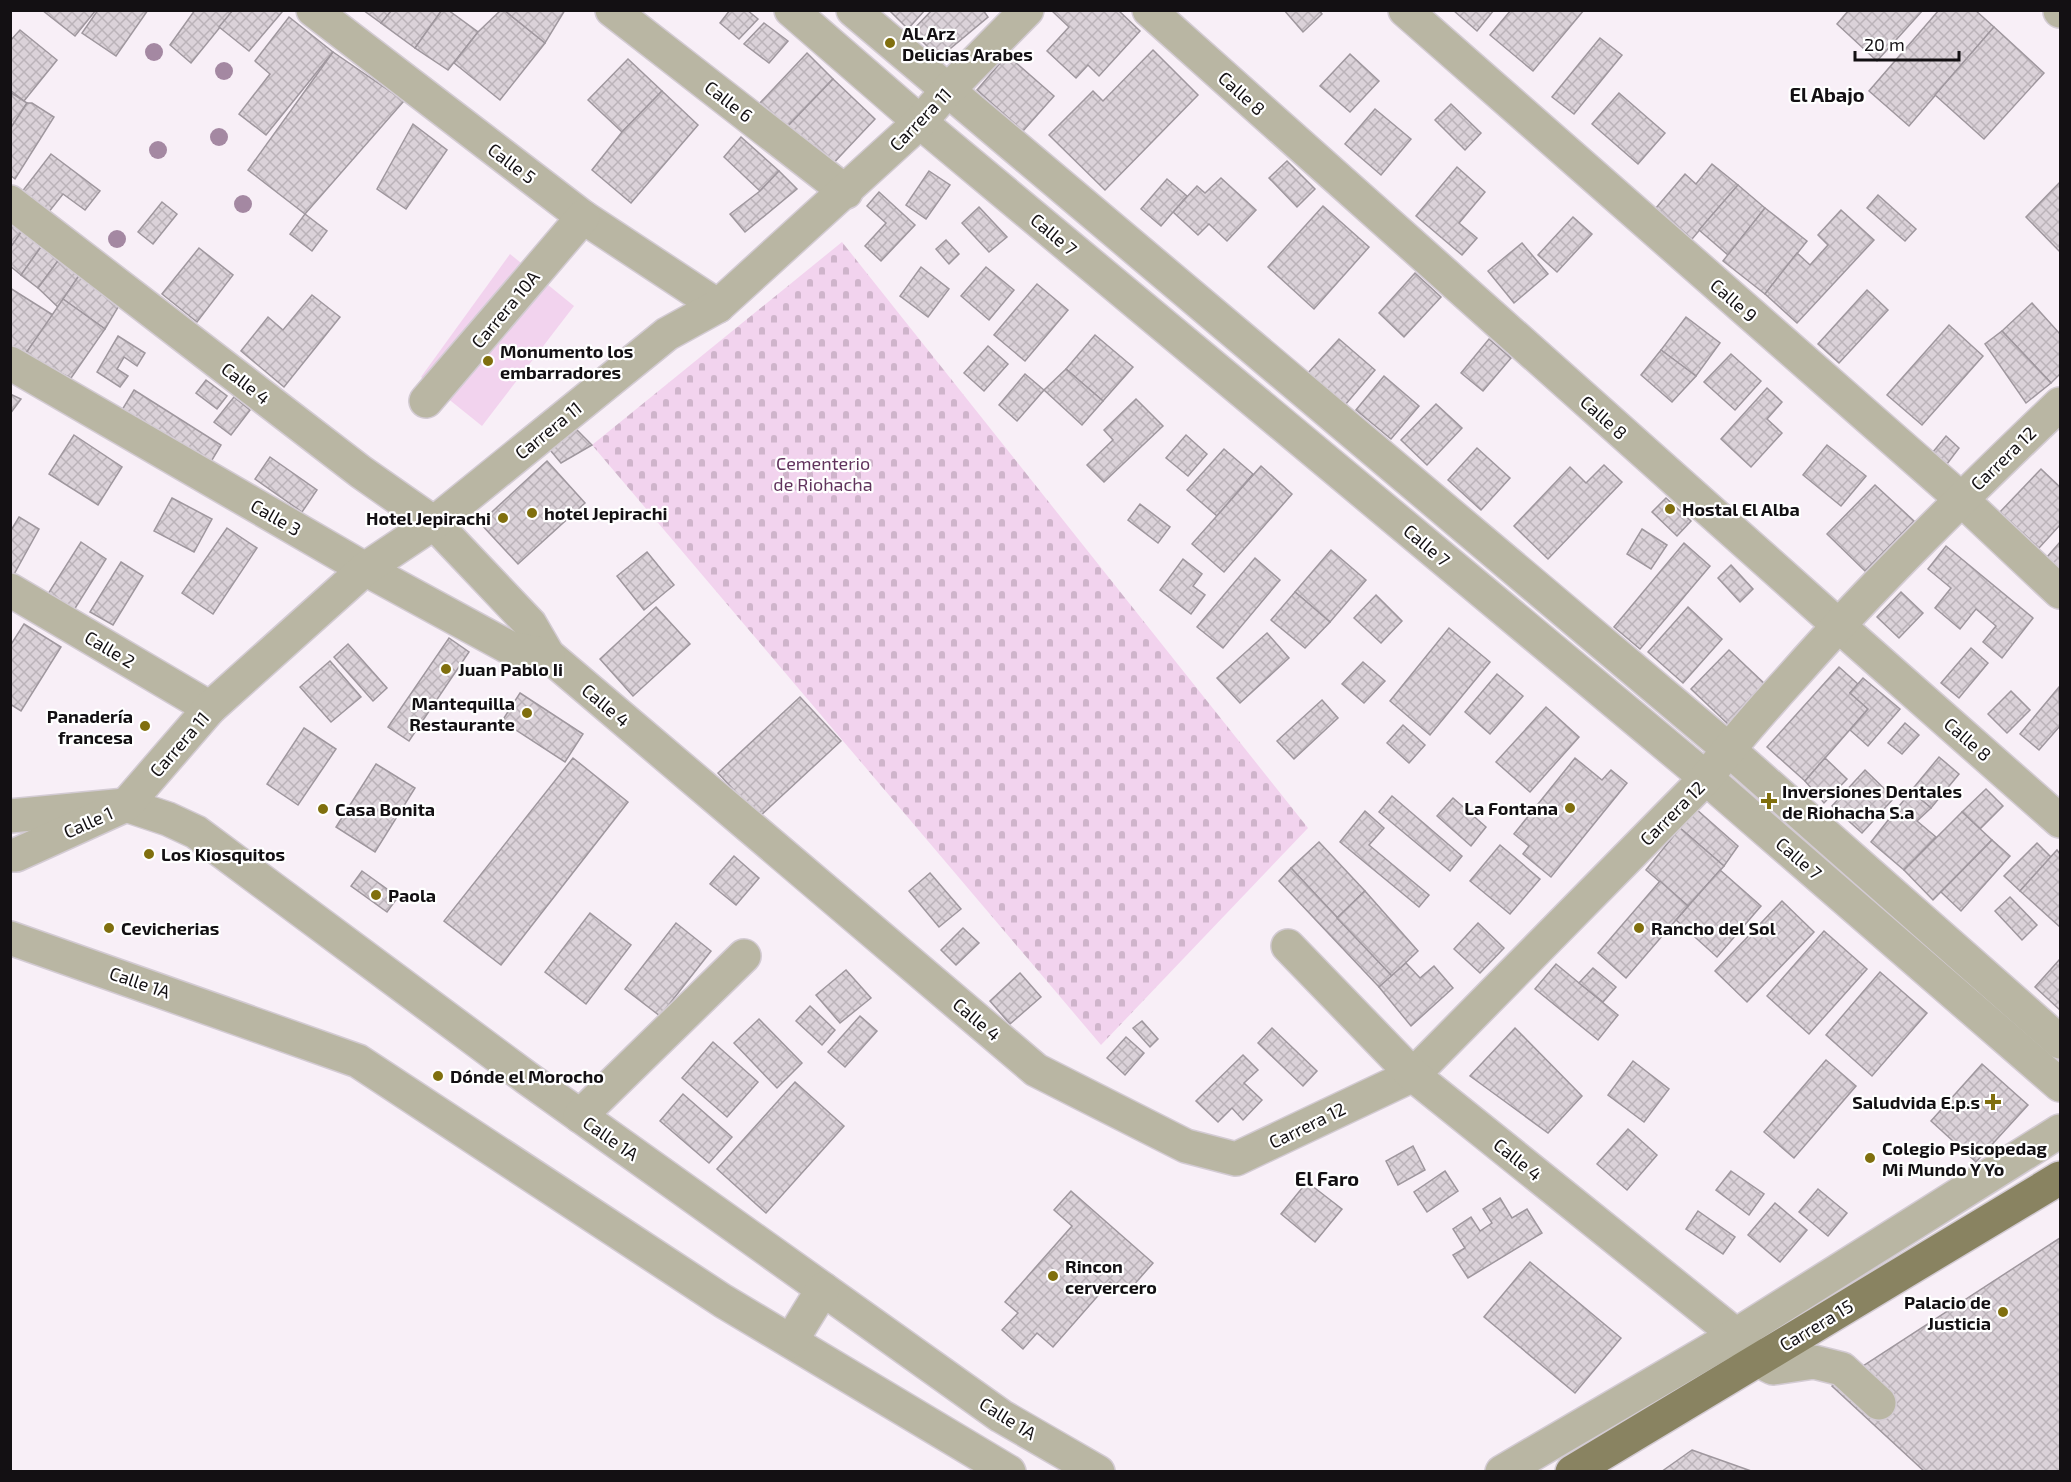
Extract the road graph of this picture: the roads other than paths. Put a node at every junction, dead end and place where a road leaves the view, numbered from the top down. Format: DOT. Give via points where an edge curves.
graph roads {
  1 [pos="313,10"];
  2 [pos="612,10"];
  3 [pos="791,10"];
  4 [pos="853,10"];
  5 [pos="1027,10"];
  6 [pos="1149,10"];
  7 [pos="1406,10"];
  8 [pos="948,90"];
  9 [pos="920,122"];
  10 [pos="846,192"];
  11 [pos="10,201"];
  12 [pos="583,217"];
  13 [pos="718,306"];
  14 [pos="10,363"];
  15 [pos="426,401"];
  16 [pos="2061,404"];
  17 [pos="1960,498"];
  18 [pos="434,523"];
  19 [pos="365,569"];
  20 [pos="10,590"];
  21 [pos="2061,592"];
  22 [pos="1838,625"];
  23 [pos="548,655"];
  24 [pos="210,708"];
  25 [pos="1728,749"];
  26 [pos="1706,778"];
  27 [pos="126,805"];
  28 [pos="10,816"];
  29 [pos="2061,821"];
  30 [pos="10,855"];
  31 [pos="10,938"];
  32 [pos="1288,946"];
  33 [pos="744,956"];
  34 [pos="2061,1042"];
  35 [pos="1413,1074"];
  36 [pos="2061,1085"];
  37 [pos="580,1116"];
  38 [pos="2061,1131"];
  39 [pos="1236,1159"];
  40 [pos="2061,1178"];
  41 [pos="823,1289"];
  42 [pos="1736,1335"];
  43 [pos="792,1341"];
  44 [pos="1757,1360"];
  45 [pos="1879,1403"];
  46 [pos="1009,1472"];
  47 [pos="1098,1472"];
  48 [pos="1502,1472"];
  49 [pos="1572,1472"];
  1 -- 12 [label="street, Calle 5"];
  2 -- 10 [label="street, Calle 6"];
  3 -- 9 [label="street, Calle 7"];
  4 -- 8 [label="street, Calle 7"];
  5 -- 8 [label="street, Carrera 11"];
  6 -- 22 [label="street, Calle 8"];
  7 -- 17 [label="street, Calle 9"];
  8 -- 9 [label="street, Carrera 11"];
  8 -- 25 [label="street, Calle 7"];
  9 -- 10 [label="street, Carrera 11"];
  9 -- 26 [label="street, Calle 7"];
  10 -- 13 [label="street, Carrera 11"];
  11 -- 18 [label="street, Calle 4" via="361,472"];
  12 -- 13 [label="street, Calle 5"];
  12 -- 15 [label="street, Carrera 10A"];
  13 -- 18 [label="street, Carrera 11" via="667,334"];
  14 -- 19 [label="street, Calle 3"];
  16 -- 17 [label="street, Carrera 12"];
  17 -- 21 [label="street, Calle 9"];
  17 -- 22 [label="street, Carrera 12"];
  18 -- 19 [label="street, Carrera 11"];
  18 -- 23 [label="street, Calle 4" via="530,624"];
  19 -- 23 [label="street, Calle 3" via="510,648"];
  19 -- 24 [label="street, Carrera 11"];
  20 -- 24 [label="street, Calle 2"];
  22 -- 25 [label="street, Carrera 12"];
  22 -- 29 [label="street, Calle 8"];
  23 -- 39 [label="street, Calle 4" via="1036,1070 1186,1146"];
  24 -- 27 [label="street, Carrera 11"];
  25 -- 26 [label="street, Carrera 12"];
  25 -- 34 [label="street, Calle 7"];
  26 -- 35 [label="street, Carrera 12"];
  26 -- 36 [label="street, Calle 7"];
  27 -- 28 [label="street, Calle 1"];
  27 -- 30 [label="street, Calle 1"];
  27 -- 37 [label="street, Calle 1A" via="196,832"];
  31 -- 43 [label="street, Calle 1A" via="358,1061 723,1301"];
  32 -- 35 [label="street, Calle 4"];
  33 -- 37 [label="street"];
  35 -- 39 [label="street, Carrera 12"];
  35 -- 42 [label="street, Calle 4"];
  37 -- 41 [label="street, Calle 1A"];
  38 -- 42 [label="street"];
  40 -- 44 [label="main road, Carrera 15"];
  41 -- 43 [label="street"];
  41 -- 47 [label="street, Calle 1A" via="1000,1416"];
  42 -- 44 [label="street, Calle 4"];
  42 -- 48 [label="street"];
  43 -- 46 [label="street, Calle 1A"];
  44 -- 45 [label="street" via="1773,1368 1814,1362 1842,1369"];
  44 -- 49 [label="main road, Carrera 15"];
}
